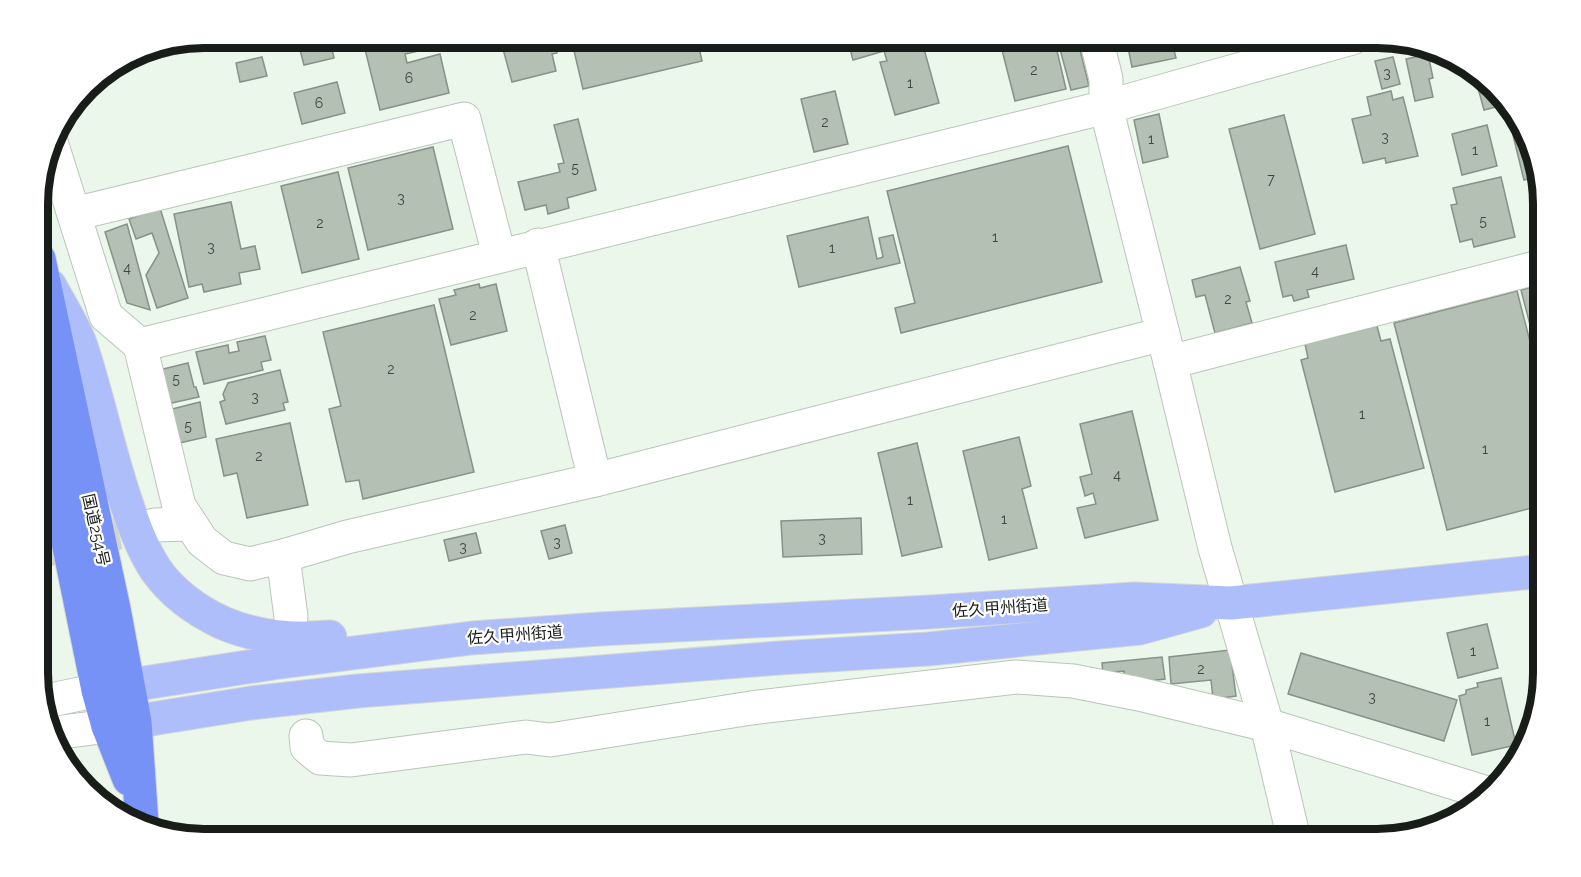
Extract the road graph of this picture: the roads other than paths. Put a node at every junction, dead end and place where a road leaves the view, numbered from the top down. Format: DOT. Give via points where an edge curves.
graph roads {
  1 [pos="1098,48"];
  2 [pos="1316,48"];
  3 [pos="1106,107"];
  4 [pos="56,156"];
  5 [pos="74,214"];
  6 [pos="538,245"];
  7 [pos="499,255"];
  8 [pos="1533,268"];
  9 [pos="48,280"];
  10 [pos="48,299"];
  11 [pos="140,345"];
  12 [pos="1167,348"];
  13 [pos="48,434"];
  14 [pos="595,480"];
  15 [pos="189,524"];
  16 [pos="154,525"];
  17 [pos="283,556"];
  18 [pos="1533,572"];
  19 [pos="1231,603"];
  20 [pos="291,617"];
  21 [pos="472,638"];
  22 [pos="113,688"];
  23 [pos="50,700"];
  24 [pos="121,724"];
  25 [pos="1269,730"];
  26 [pos="60,732"];
  27 [pos="306,736"];
  28 [pos="1479,791"];
  29 [pos="140,813"];
  30 [pos="1292,829"];
  1 -- 3 [label="street" via="1106,79"];
  2 -- 3 [label="street"];
  3 -- 6 [label="street"];
  3 -- 12 [label="street"];
  4 -- 5 [label="street"];
  5 -- 7 [label="street" via="464,119"];
  5 -- 11 [label="street" via="106,316"];
  6 -- 7 [label="street"];
  6 -- 14 [label="street"];
  7 -- 11 [label="street"];
  8 -- 12 [label="street"];
  9 -- 21 [label="main road" via="80,345 119,481 147,555 168,585 189,603 231,626 276,638 395,632"];
  10 -- 22 [label="highway, 国道254号" via="114,609"];
  11 -- 15 [label="street" via="179,506"];
  12 -- 14 [label="street"];
  12 -- 19 [label="street"];
  13 -- 22 [label="highway"];
  14 -- 17 [label="street" via="347,537"];
  15 -- 16 [label="street"];
  15 -- 17 [label="street" via="202,541 224,558 250,564"];
  17 -- 20 [label="street"];
  18 -- 19 [label="main road, 佐久甲州街道"];
  19 -- 21 [label="main road, 佐久甲州街道" via="1134,599"];
  19 -- 24 [label="main road, 佐久甲州街道" via="1140,628 928,649 358,691"];
  19 -- 25 [label="street"];
  21 -- 22 [label="main road, 佐久甲州街道"];
  22 -- 23 [label="street"];
  22 -- 24 [label="highway, 国道254号"];
  24 -- 26 [label="street"];
  24 -- 29 [label="highway, 国道254号"];
  25 -- 27 [label="street" via="1138,694 1073,681 1016,677 751,708 550,740 526,737 351,760 320,758 308,747"];
  25 -- 28 [label="street"];
  25 -- 30 [label="street"];
}
